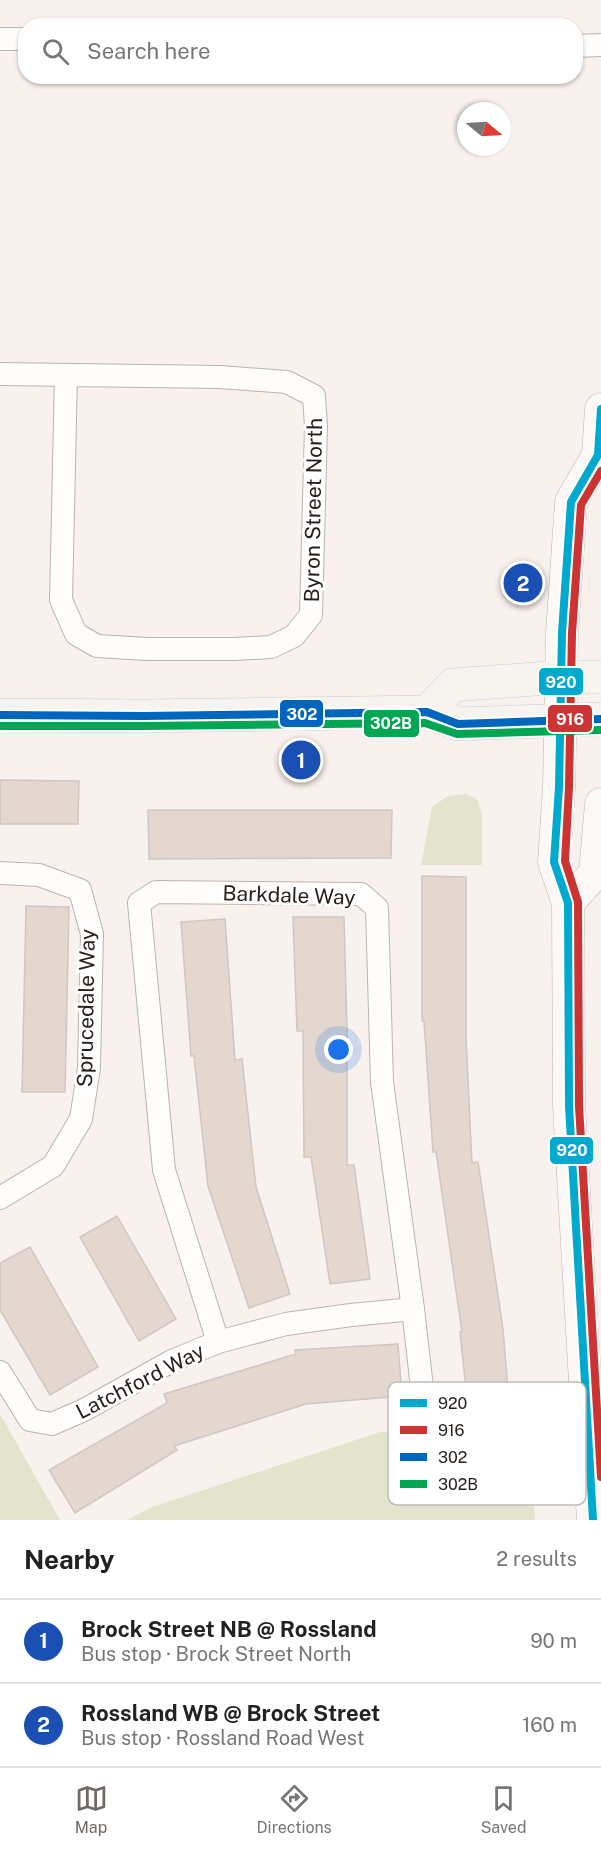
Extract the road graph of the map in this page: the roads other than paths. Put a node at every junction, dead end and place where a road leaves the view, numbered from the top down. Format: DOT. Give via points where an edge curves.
graph roads {
  1 [pos="0,39"];
  2 [pos="18,39"];
  3 [pos="601,45"];
  4 [pos="583,46"];
  5 [pos="0,375"];
  6 [pos="66,375"];
  7 [pos="601,409"];
  8 [pos="599,461"];
  9 [pos="561,677"];
  10 [pos="601,677"];
  11 [pos="427,712"];
  12 [pos="0,715"];
  13 [pos="601,719"];
  14 [pos="559,720"];
  15 [pos="601,804"];
  16 [pos="0,873"];
  17 [pos="568,903"];
  18 [pos="0,1198"];
  19 [pos="413,1309"];
  20 [pos="218,1342"];
  21 [pos="0,1372"];
  22 [pos="421,1382"];
  23 [pos="584,1382"];
  24 [pos="586,1412"];
  25 [pos="592,1520"];
  1 -- 2 [label="street"];
  3 -- 4 [label="street"];
  5 -- 6 [label="street, Byron Street North"];
  6 -- 6 [label="street, Byron Street North" via="287,382 314,396 312,615 294,636 271,647 234,650 97,646 76,634 61,600"];
  7 -- 8 [label="main road"];
  8 -- 9 [label="main road" via="571,502"];
  9 -- 10 [label="main road"];
  9 -- 11 [label="main road" via="453,685"];
  9 -- 14 [label="main road"];
  11 -- 12 [label="main road"];
  11 -- 14 [label="main road" via="458,724"];
  13 -- 14 [label="main road"];
  14 -- 17 [label="main road" via="554,862"];
  15 -- 17 [label="main road" via="595,873"];
  16 -- 18 [label="street, Sprucedale Way" via="39,875 80,890 92,934 89,1068 81,1119 53,1166"];
  17 -- 23 [label="main road" via="569,1106"];
  19 -- 20 [label="street, Latchford Way" via="286,1324"];
  19 -- 20 [label="street, Barkdale Way" via="382,1082 377,908 361,894 156,892 139,903 164,1170"];
  19 -- 22 [label="street, Barkdale Way"];
  20 -- 21 [label="street, Latchford Way" via="172,1361 52,1424 30,1420"];
  24 -- 25 [label="main road"];
}
